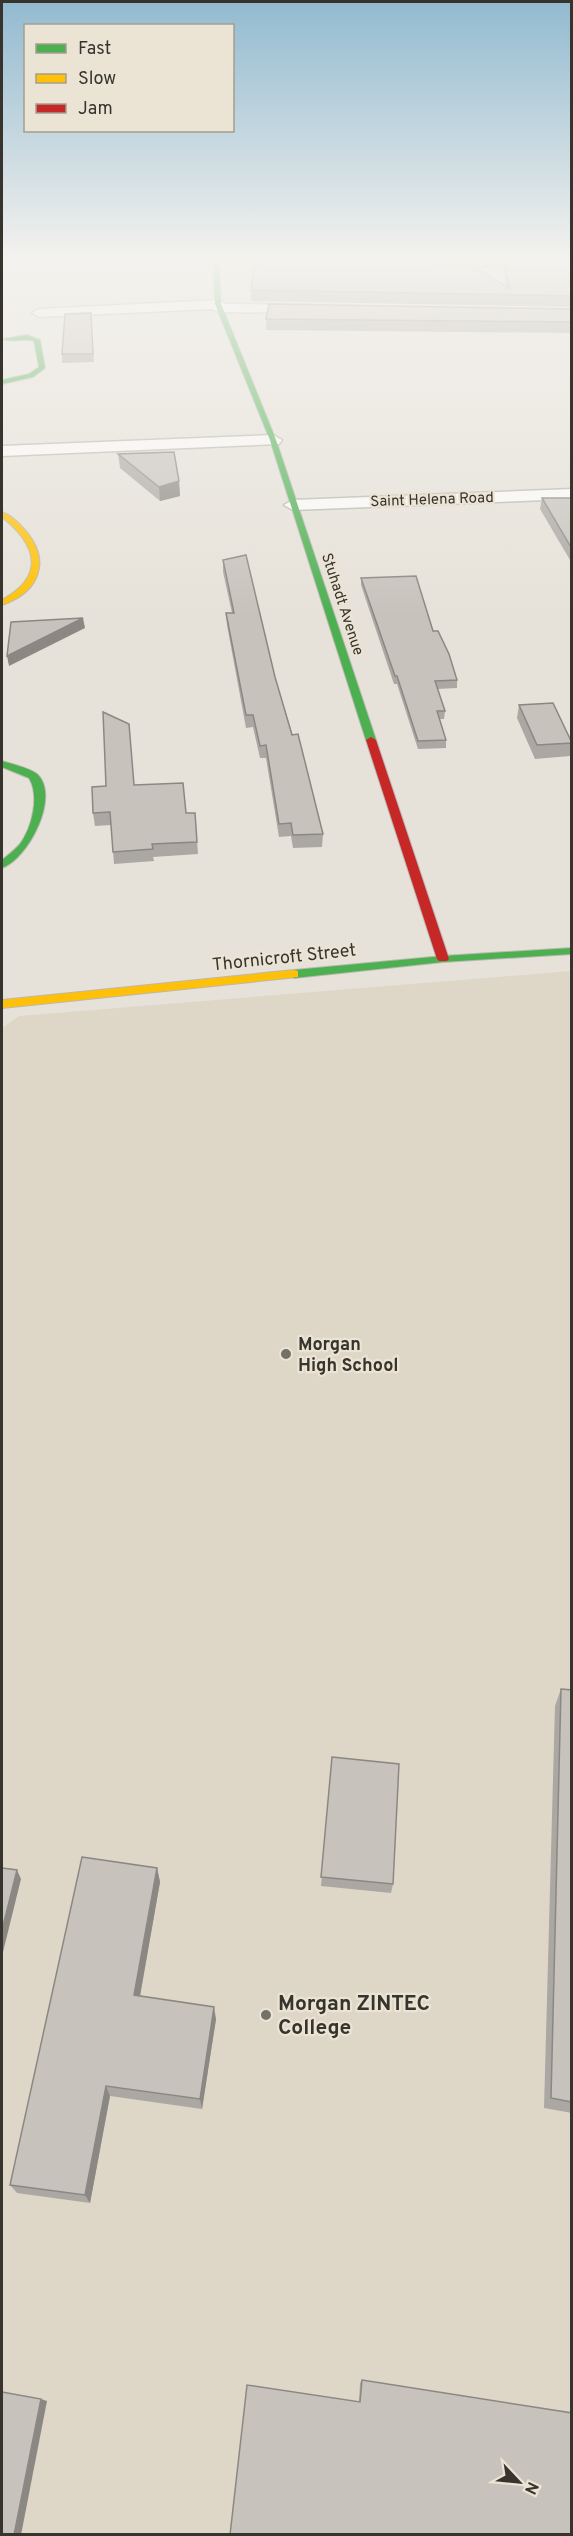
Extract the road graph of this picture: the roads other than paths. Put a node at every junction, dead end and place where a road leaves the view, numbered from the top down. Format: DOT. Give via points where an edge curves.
graph roads {
  1 [pos="249,379"];
  2 [pos="273,440"];
  3 [pos="2,451"];
  4 [pos="572,494"];
  5 [pos="293,505"];
  6 [pos="2,514"];
  7 [pos="2,603"];
  8 [pos="2,764"];
  9 [pos="2,865"];
  10 [pos="572,951"];
  11 [pos="443,959"];
  12 [pos="2,1004"];
  1 -- 2 [label="street, Stuhadt Avenue"];
  2 -- 3 [label="street"];
  2 -- 5 [label="street, Stuhadt Avenue"];
  4 -- 5 [label="street, Saint Helena Road"];
  5 -- 11 [label="street, Stuhadt Avenue"];
  6 -- 7 [label="street" via="23,529 34,544 37,575 18,598"];
  8 -- 9 [label="street" via="31,775 40,788 33,828 25,844"];
  10 -- 11 [label="street, Thornicroft Street"];
  11 -- 12 [label="street, Thornicroft Street"];
}
